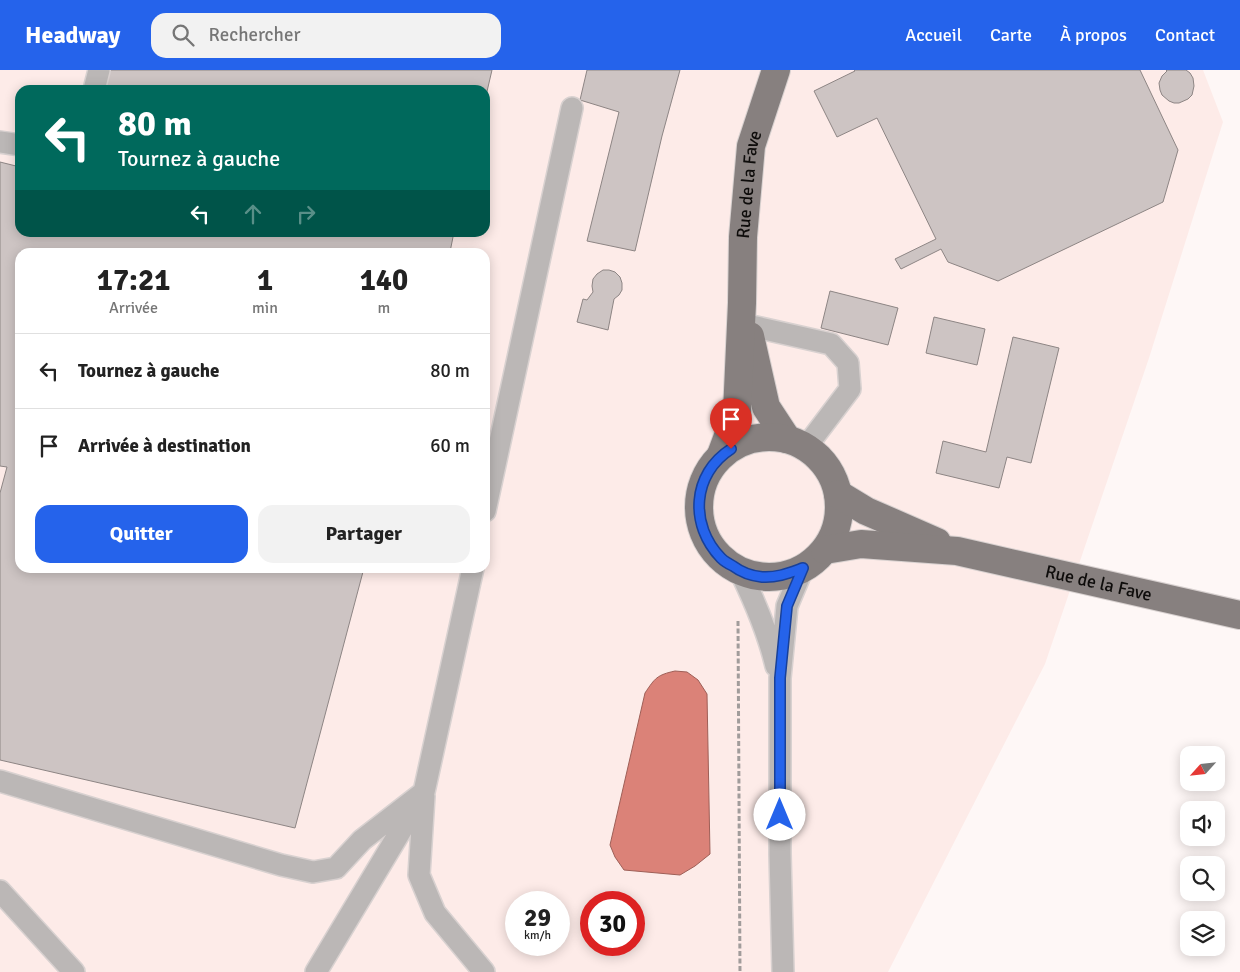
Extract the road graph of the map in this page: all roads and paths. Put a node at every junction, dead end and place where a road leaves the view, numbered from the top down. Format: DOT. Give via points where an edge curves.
graph roads {
  1 [pos="99,70"];
  2 [pos="776,70"];
  3 [pos="95,85"];
  4 [pos="572,108"];
  5 [pos="0,142"];
  6 [pos="15,144"];
  7 [pos="745,314"];
  8 [pos="797,443"];
  9 [pos="721,455"];
  10 [pos="490,488"];
  11 [pos="838,494"];
  12 [pos="825,550"];
  13 [pos="957,550"];
  14 [pos="803,568"];
  15 [pos="740,571"];
  16 [pos="472,573"];
  17 [pos="759,611"];
  18 [pos="1240,616"];
  19 [pos="780,678"];
  20 [pos="0,781"];
  21 [pos="424,792"];
  22 [pos="0,890"];
  23 [pos="74,972"];
  24 [pos="316,972"];
  25 [pos="484,972"];
  26 [pos="740,972"];
  27 [pos="782,972"];
  1 -- 3 [label="street"];
  2 -- 7 [label="main road, Rue de la Fave" via="751,146 743,237"];
  4 -- 10 [label="street"];
  5 -- 6 [label="street"];
  7 -- 8 [label="main road, Rue de la Fave" via="766,407"];
  7 -- 8 [label="street" via="831,344 848,363 850,389"];
  7 -- 9 [label="main road, Rue de la Fave" via="737,412"];
  8 -- 9 [label="main road" via="763,436 740,442"];
  8 -- 11 [label="main road" via="821,459 832,475"];
  9 -- 15 [label="main road" via="706,475 699,498 700,522 717,554"];
  11 -- 12 [label="main road" via="839,514"];
  11 -- 13 [label="main road, Rue de la Fave" via="866,512"];
  12 -- 13 [label="main road, Rue de la Fave" via="861,544"];
  12 -- 14 [label="main road"];
  13 -- 18 [label="main road, Rue de la Fave"];
  14 -- 15 [label="main road" via="783,576 761,577"];
  14 -- 19 [label="street" via="787,606"];
  15 -- 17 [label="street"];
  16 -- 21 [label="street"];
  17 -- 19 [label="street"];
  17 -- 26 [label="path" via="738,621"];
  19 -- 27 [label="street"];
  20 -- 21 [label="street" via="313,872 336,868 362,840"];
  21 -- 24 [label="street"];
  21 -- 25 [label="street" via="419,875 435,913"];
  22 -- 23 [label="street"];
}
